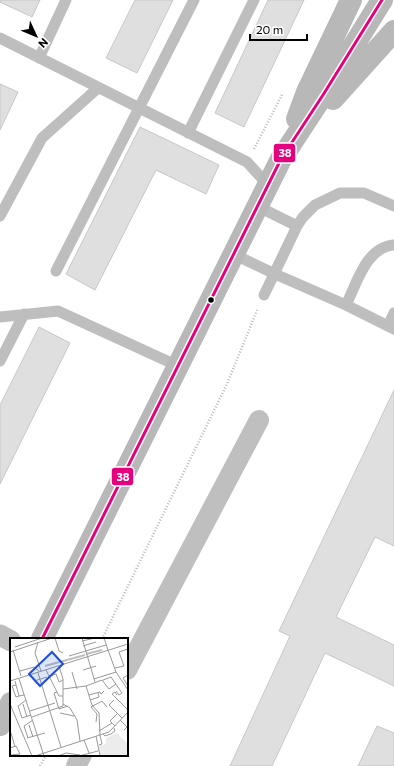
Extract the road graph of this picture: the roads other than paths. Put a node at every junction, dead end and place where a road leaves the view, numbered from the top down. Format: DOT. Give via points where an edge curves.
graph roads {
  1 [pos="66,0"];
  2 [pos="194,0"];
  3 [pos="254,0"];
  4 [pos="350,0"];
  5 [pos="382,0"];
  6 [pos="394,31"];
  7 [pos="0,38"];
  8 [pos="38,58"];
  9 [pos="98,88"];
  10 [pos="140,108"];
  11 [pos="188,133"];
  12 [pos="281,159"];
  13 [pos="268,185"];
  14 [pos="257,206"];
  15 [pos="394,206"];
  16 [pos="0,216"];
  17 [pos="297,226"];
  18 [pos="394,245"];
  19 [pos="233,254"];
  20 [pos="56,271"];
  21 [pos="275,274"];
  22 [pos="264,295"];
  23 [pos="346,305"];
  24 [pos="394,313"];
  25 [pos="24,314"];
  26 [pos="0,317"];
  27 [pos="391,328"];
  28 [pos="0,361"];
  29 [pos="178,366"];
  30 [pos="0,635"];
  31 [pos="42,638"];
  32 [pos="10,640"];
  33 [pos="10,705"];
  34 [pos="0,725"];
  1 -- 8 [label="lane"];
  2 -- 10 [label="lane"];
  3 -- 11 [label="lane"];
  4 -- 12 [label="main road" via="307,92"];
  5 -- 12 [label="main road"];
  6 -- 12 [label="main road"];
  7 -- 8 [label="lane"];
  8 -- 9 [label="lane"];
  9 -- 10 [label="lane"];
  9 -- 16 [label="lane" via="42,138"];
  10 -- 11 [label="lane"];
  10 -- 20 [label="lane"];
  11 -- 13 [label="lane" via="247,162"];
  12 -- 13 [label="main road"];
  13 -- 14 [label="main road"];
  14 -- 17 [label="lane"];
  14 -- 19 [label="main road"];
  15 -- 17 [label="lane" via="364,193 340,193 315,205"];
  17 -- 21 [label="lane"];
  18 -- 23 [label="lane" via="377,251 367,261"];
  19 -- 21 [label="lane"];
  19 -- 29 [label="main road"];
  21 -- 22 [label="lane"];
  21 -- 23 [label="lane"];
  23 -- 27 [label="lane"];
  24 -- 27 [label="lane"];
  25 -- 26 [label="lane"];
  25 -- 28 [label="lane"];
  25 -- 29 [label="lane" via="58,311"];
  29 -- 31 [label="main road"];
  30 -- 32 [label="street"];
  33 -- 34 [label="main road"];
}
